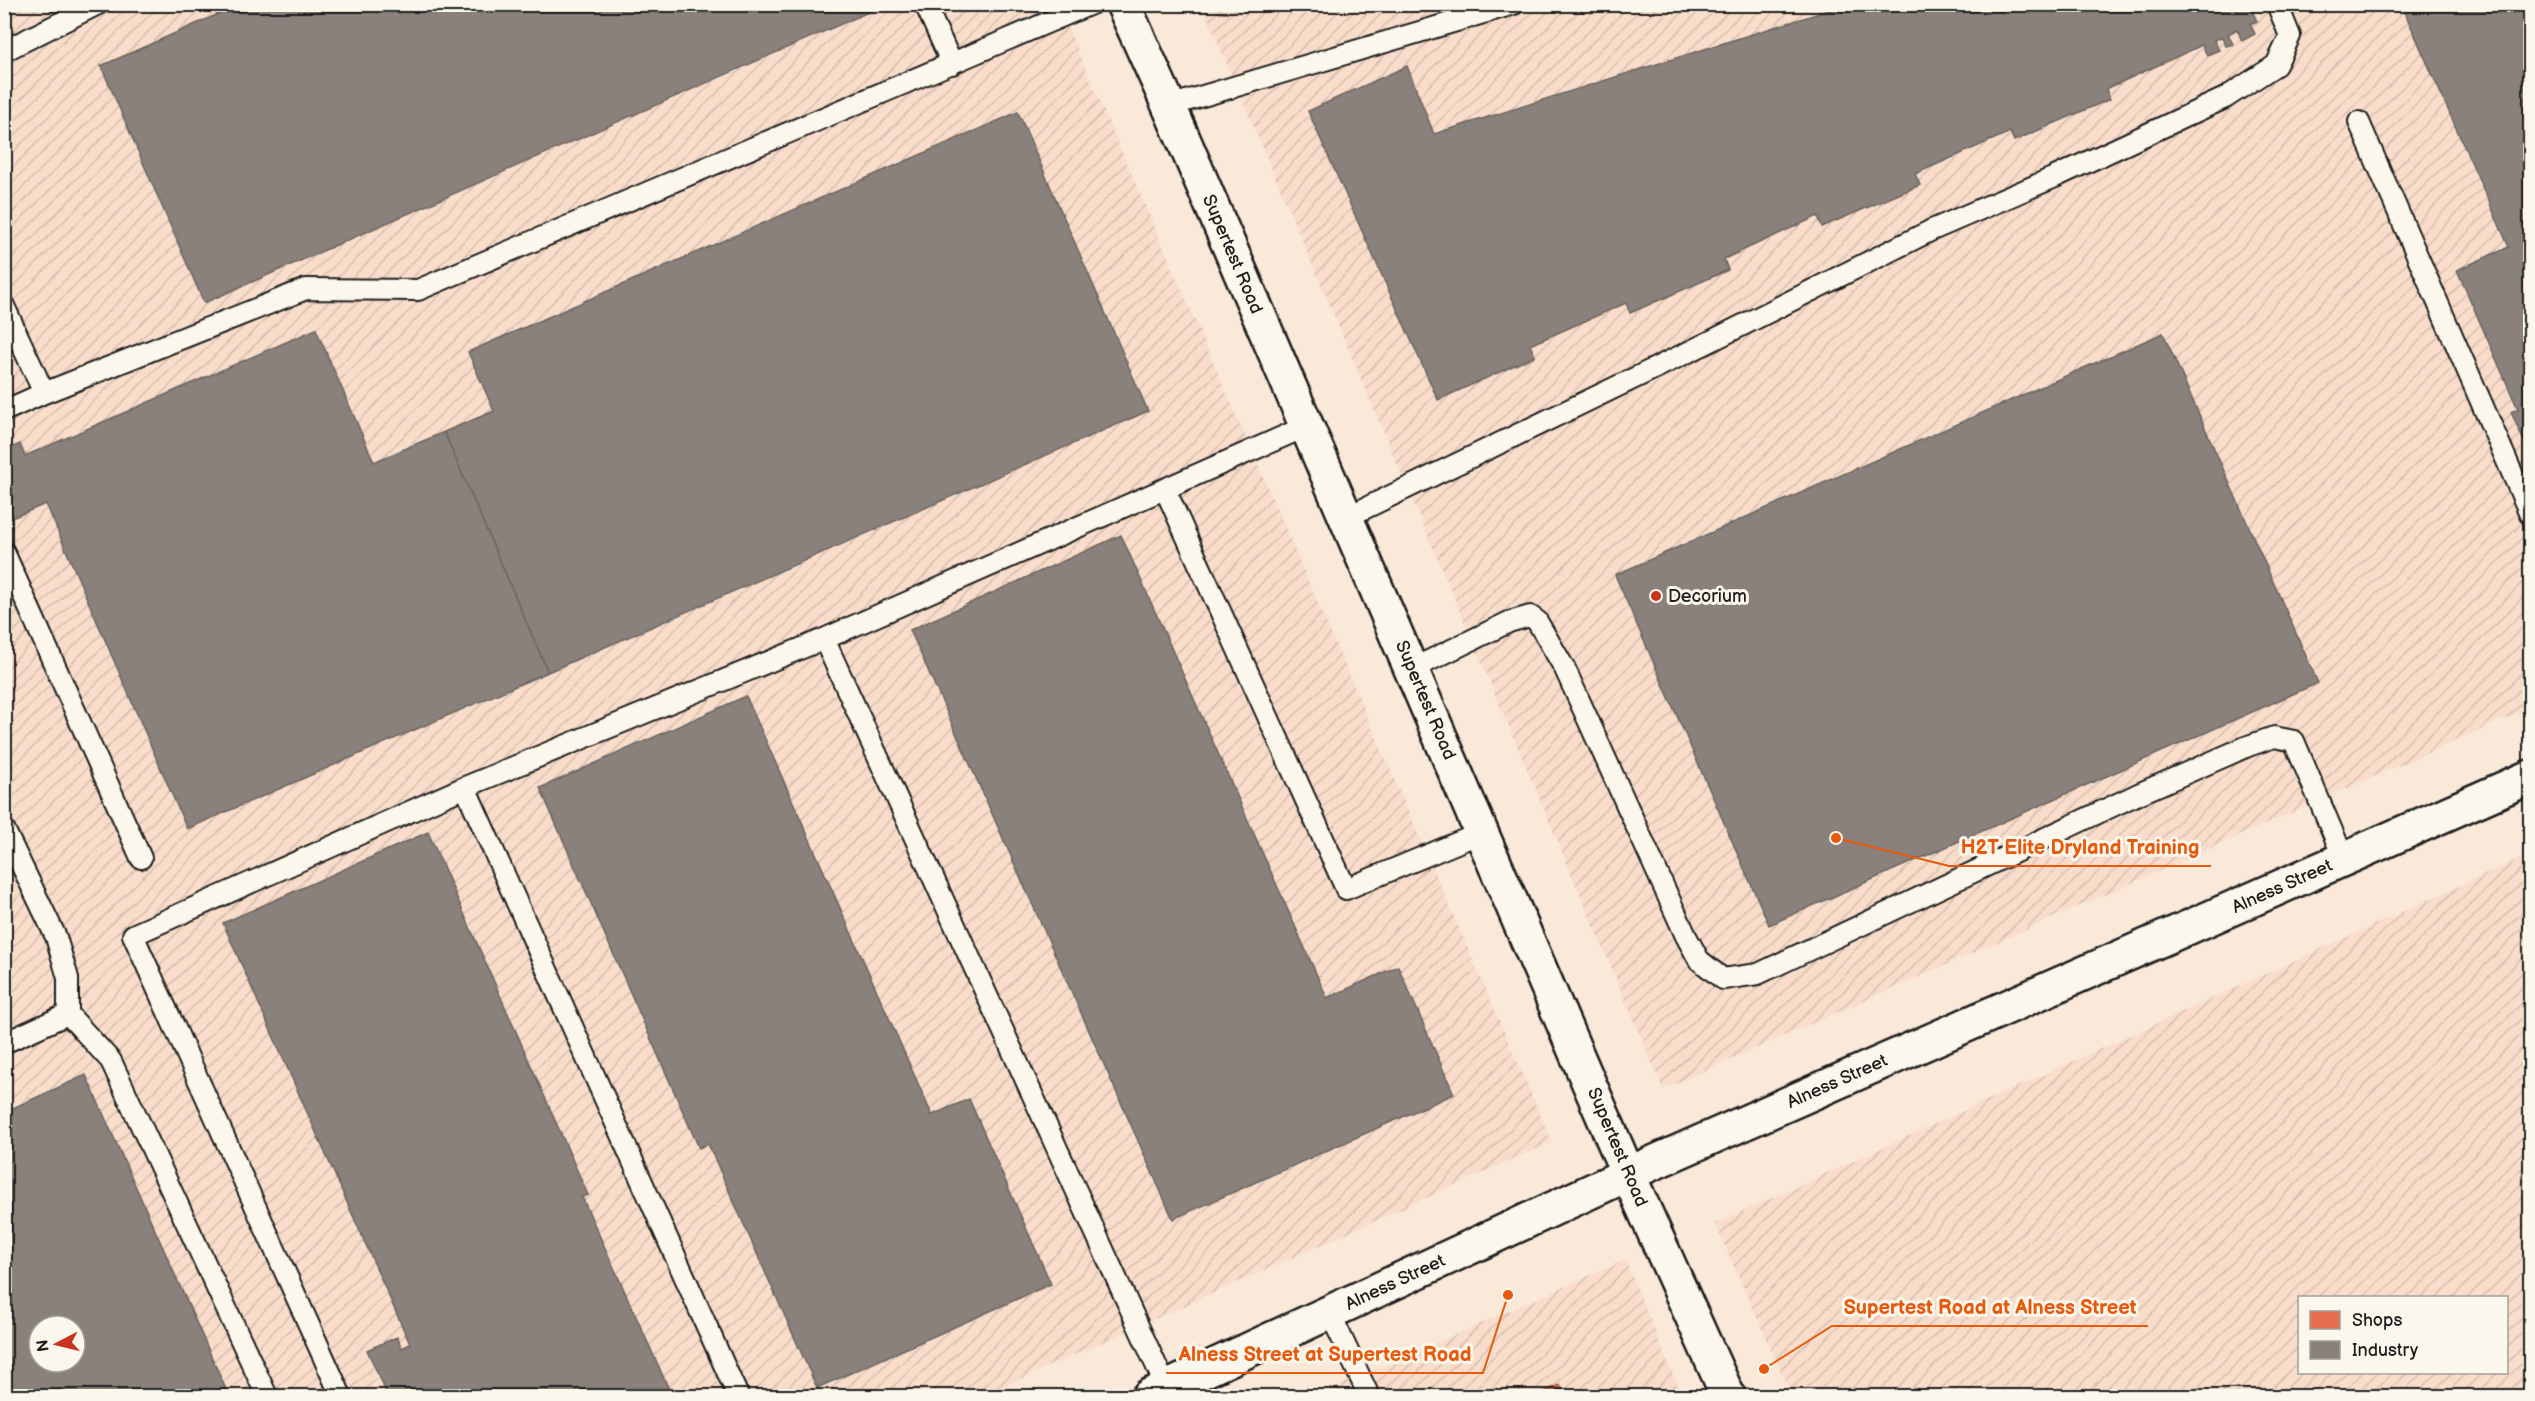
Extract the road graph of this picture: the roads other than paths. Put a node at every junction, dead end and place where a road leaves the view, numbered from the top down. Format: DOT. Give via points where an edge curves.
graph roads {
  1 [pos="98,4"];
  2 [pos="925,4"];
  3 [pos="1091,4"];
  4 [pos="1124,4"];
  5 [pos="1514,4"];
  6 [pos="2277,4"];
  7 [pos="4,51"];
  8 [pos="952,64"];
  9 [pos="1169,106"];
  10 [pos="2359,122"];
  11 [pos="4,306"];
  12 [pos="44,393"];
  13 [pos="4,411"];
  14 [pos="1307,426"];
  15 [pos="1165,489"];
  16 [pos="2530,514"];
  17 [pos="1347,517"];
  18 [pos="4,552"];
  19 [pos="824,639"];
  20 [pos="1412,669"];
  21 [pos="2530,777"];
  22 [pos="465,787"];
  23 [pos="4,829"];
  24 [pos="1483,832"];
  25 [pos="141,858"];
  26 [pos="2344,859"];
  27 [pos="68,1014"];
  28 [pos="4,1043"];
  29 [pos="1628,1174"];
  30 [pos="1330,1313"];
  31 [pos="1158,1393"];
  32 [pos="267,1396"];
  33 [pos="340,1396"];
  34 [pos="738,1396"];
  35 [pos="1369,1396"];
  36 [pos="1728,1396"];
  1 -- 7 [label="lane"];
  2 -- 8 [label="lane"];
  3 -- 8 [label="lane"];
  4 -- 9 [label="street, Supertest Road"];
  5 -- 9 [label="lane"];
  6 -- 17 [label="lane" via="2290,36 2276,65 2225,98 1932,230"];
  8 -- 12 [label="lane" via="418,290 306,289"];
  9 -- 14 [label="street, Supertest Road"];
  10 -- 16 [label="lane"];
  11 -- 12 [label="lane"];
  12 -- 13 [label="lane"];
  14 -- 15 [label="lane"];
  14 -- 17 [label="street, Supertest Road"];
  15 -- 19 [label="lane"];
  15 -- 24 [label="lane" via="1346,889"];
  17 -- 20 [label="street, Supertest Road"];
  18 -- 25 [label="lane"];
  19 -- 22 [label="lane"];
  19 -- 31 [label="lane"];
  20 -- 24 [label="street, Supertest Road"];
  20 -- 26 [label="lane" via="1509,622 1530,616 1537,621 1565,669 1686,936 1699,960 1723,979 1758,974 2136,795 2274,737 2294,741"];
  21 -- 26 [label="street, Alness Street"];
  22 -- 33 [label="lane" via="133,935"];
  22 -- 34 [label="lane"];
  23 -- 27 [label="lane" via="56,937 68,978"];
  24 -- 29 [label="street, Supertest Road"];
  26 -- 29 [label="street, Alness Street"];
  27 -- 28 [label="lane"];
  27 -- 32 [label="lane" via="111,1061"];
  29 -- 30 [label="street, Alness Street"];
  29 -- 36 [label="street, Supertest Road"];
  30 -- 31 [label="street, Alness Street"];
  30 -- 35 [label="lane"];
}
